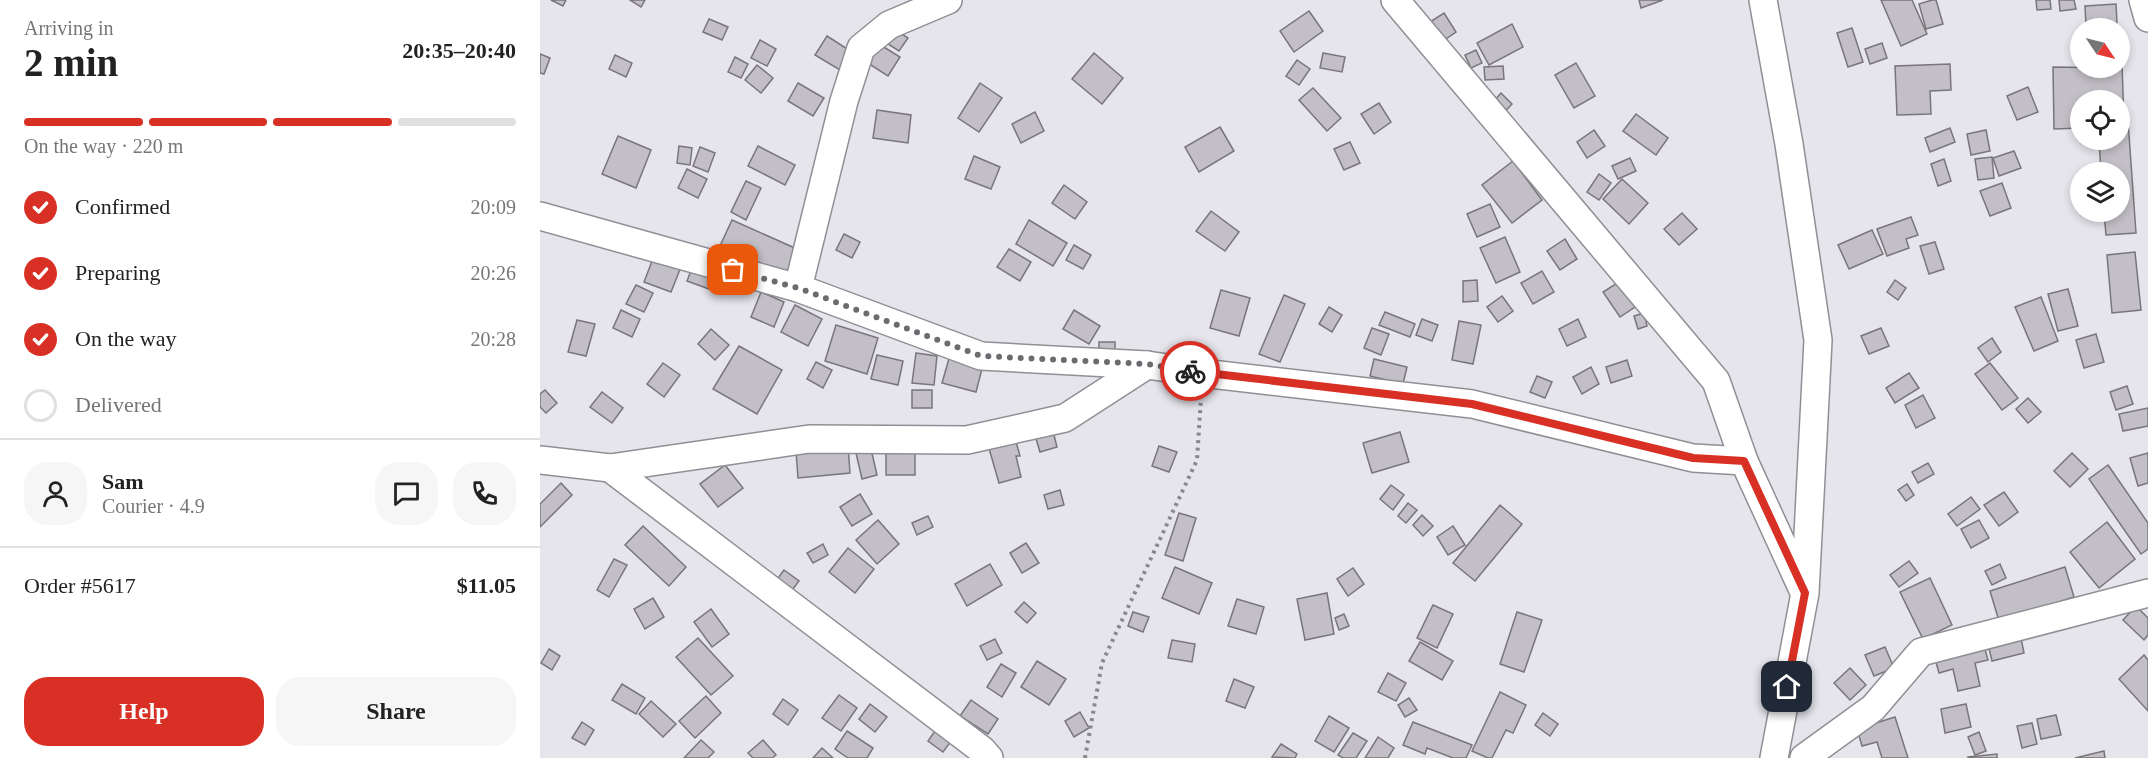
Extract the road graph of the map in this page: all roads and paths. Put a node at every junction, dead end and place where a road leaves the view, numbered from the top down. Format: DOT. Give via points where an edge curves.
graph roads {
  1 [pos="948,0"];
  2 [pos="1395,0"];
  3 [pos="1420,0"];
  4 [pos="1763,0"];
  5 [pos="2143,0"];
  6 [pos="2148,18"];
  7 [pos="1427,35"];
  8 [pos="540,216"];
  9 [pos="798,288"];
  10 [pos="1147,364"];
  11 [pos="1202,373"];
  12 [pos="540,460"];
  13 [pos="1744,461"];
  14 [pos="610,468"];
  15 [pos="1805,593"];
  16 [pos="2148,593"];
  17 [pos="989,758"];
  18 [pos="1085,758"];
  19 [pos="1774,758"];
  20 [pos="1804,758"];
  1 -- 9 [label="street" via="889,25 861,48"];
  2 -- 7 [label="street"];
  3 -- 7 [label="street"];
  4 -- 15 [label="street" via="1818,340"];
  5 -- 6 [label="street"];
  7 -- 13 [label="street" via="1716,381"];
  8 -- 9 [label="street"];
  9 -- 10 [label="street" via="981,356"];
  10 -- 11 [label="street"];
  10 -- 14 [label="street" via="1065,418 967,440 808,438"];
  11 -- 13 [label="street" via="1472,404 1693,458"];
  11 -- 18 [label="path" via="1197,460 1101,663"];
  12 -- 14 [label="street"];
  13 -- 15 [label="street"];
  14 -- 17 [label="street"];
  15 -- 19 [label="street"];
  16 -- 20 [label="street" via="1921,652 1873,708"];
}
